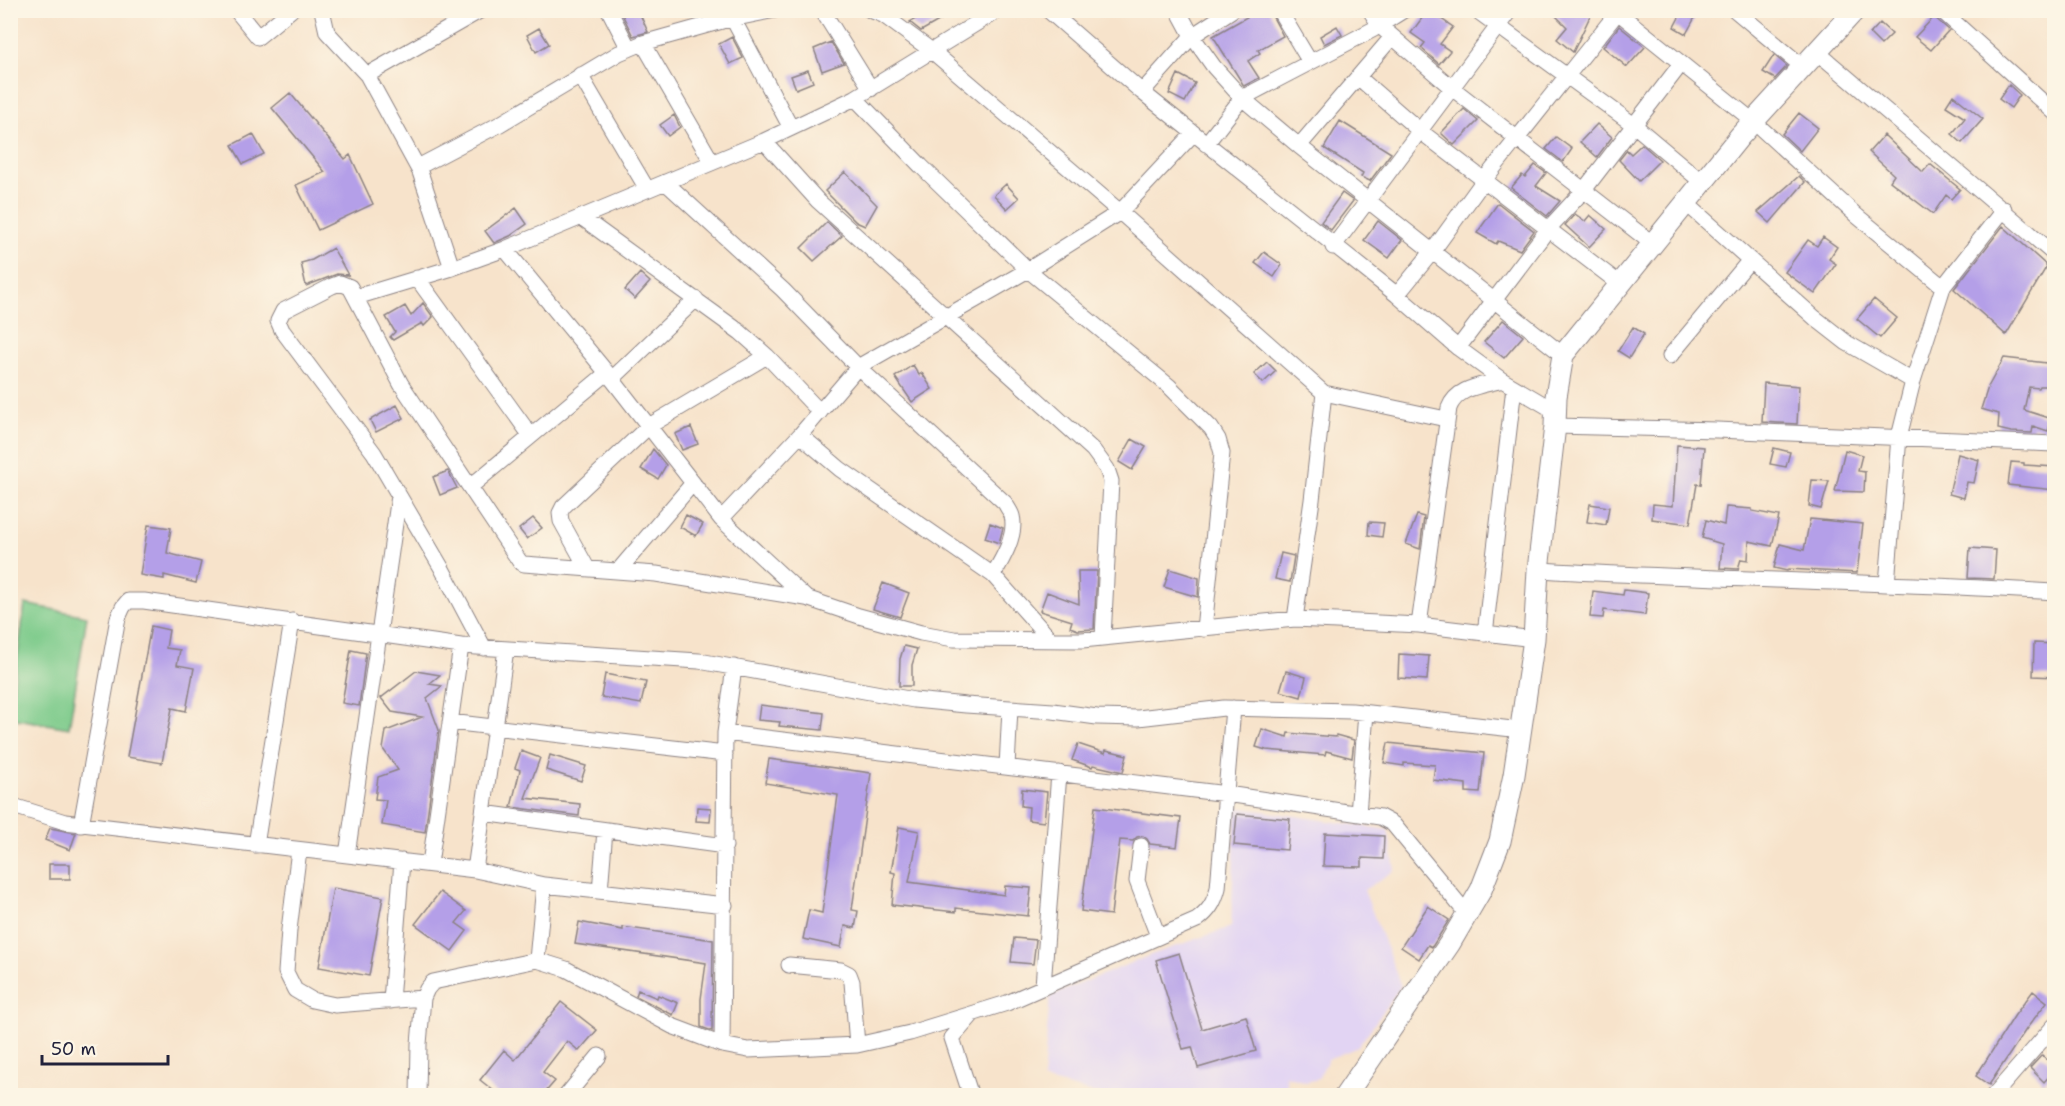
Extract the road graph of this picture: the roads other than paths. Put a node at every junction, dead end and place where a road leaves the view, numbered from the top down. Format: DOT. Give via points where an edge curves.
graph roads {
  1 [pos="236,10"];
  2 [pos="291,10"];
  3 [pos="322,10"];
  4 [pos="481,10"];
  5 [pos="609,10"];
  6 [pos="775,10"];
  7 [pos="822,10"];
  8 [pos="870,10"];
  9 [pos="998,10"];
  10 [pos="1048,10"];
  11 [pos="1178,10"];
  12 [pos="1232,10"];
  13 [pos="1279,10"];
  14 [pos="1370,10"];
  15 [pos="1404,10"];
  16 [pos="1476,10"];
  17 [pos="1510,10"];
  18 [pos="1736,10"];
  19 [pos="1855,10"];
  20 [pos="1941,10"];
  21 [pos="1616,12"];
  22 [pos="1755,16"];
  23 [pos="733,19"];
  24 [pos="1380,26"];
  25 [pos="1498,27"];
  26 [pos="1192,36"];
  27 [pos="1392,36"];
  28 [pos="636,46"];
  29 [pos="932,51"];
  30 [pos="1810,59"];
  31 [pos="1310,62"];
  32 [pos="1681,64"];
  33 [pos="367,75"];
  34 [pos="580,75"];
  35 [pos="1358,77"];
  36 [pos="1567,77"];
  37 [pos="1452,88"];
  38 [pos="871,89"];
  39 [pos="1142,92"];
  40 [pos="855,98"];
  41 [pos="1242,98"];
  42 [pos="2055,112"];
  43 [pos="1753,121"];
  44 [pos="1634,125"];
  45 [pos="791,128"];
  46 [pos="1420,131"];
  47 [pos="1193,134"];
  48 [pos="1518,138"];
  49 [pos="764,141"];
  50 [pos="1206,144"];
  51 [pos="1299,146"];
  52 [pos="712,162"];
  53 [pos="417,167"];
  54 [pos="1484,180"];
  55 [pos="665,182"];
  56 [pos="1702,182"];
  57 [pos="647,189"];
  58 [pos="1584,190"];
  59 [pos="1368,201"];
  60 [pos="1686,203"];
  61 [pos="2004,209"];
  62 [pos="1120,212"];
  63 [pos="581,217"];
  64 [pos="1548,229"];
  65 [pos="1653,244"];
  66 [pos="1333,247"];
  67 [pos="505,249"];
  68 [pos="1432,252"];
  69 [pos="2055,254"];
  70 [pos="1750,260"];
  71 [pos="452,268"];
  72 [pos="1028,270"];
  73 [pos="417,278"];
  74 [pos="1620,284"];
  75 [pos="1943,287"];
  76 [pos="1397,296"];
  77 [pos="356,297"];
  78 [pos="696,299"];
  79 [pos="1494,301"];
  80 [pos="946,318"];
  81 [pos="1458,348"];
  82 [pos="1563,355"];
  83 [pos="767,356"];
  84 [pos="1670,356"];
  85 [pos="858,368"];
  86 [pos="610,376"];
  87 [pos="1913,381"];
  88 [pos="1508,383"];
  89 [pos="1324,393"];
  90 [pos="820,412"];
  91 [pos="1555,418"];
  92 [pos="1446,419"];
  93 [pos="649,426"];
  94 [pos="800,435"];
  95 [pos="531,436"];
  96 [pos="1899,437"];
  97 [pos="2055,444"];
  98 [pos="693,483"];
  99 [pos="470,487"];
  100 [pos="399,496"];
  101 [pos="721,519"];
  102 [pos="587,568"];
  103 [pos="1538,570"];
  104 [pos="618,571"];
  105 [pos="993,575"];
  106 [pos="1887,584"];
  107 [pos="2055,592"];
  108 [pos="806,598"];
  109 [pos="1294,619"];
  110 [pos="292,621"];
  111 [pos="1419,625"];
  112 [pos="1204,629"];
  113 [pos="1485,634"];
  114 [pos="379,635"];
  115 [pos="1104,638"];
  116 [pos="1050,639"];
  117 [pos="1534,639"];
  118 [pos="461,646"];
  119 [pos="484,648"];
  120 [pos="506,649"];
  121 [pos="734,667"];
  122 [pos="1010,708"];
  123 [pos="1233,708"];
  124 [pos="1366,713"];
  125 [pos="450,722"];
  126 [pos="495,729"];
  127 [pos="1521,730"];
  128 [pos="726,733"];
  129 [pos="725,754"];
  130 [pos="1007,767"];
  131 [pos="1059,773"];
  132 [pos="1227,794"];
  133 [pos="10,805"];
  134 [pos="483,813"];
  135 [pos="1358,814"];
  136 [pos="81,825"];
  137 [pos="605,830"];
  138 [pos="256,845"];
  139 [pos="725,846"];
  140 [pos="1142,846"];
  141 [pos="299,850"];
  142 [pos="347,855"];
  143 [pos="402,861"];
  144 [pos="430,864"];
  145 [pos="476,870"];
  146 [pos="544,885"];
  147 [pos="600,891"];
  148 [pos="725,905"];
  149 [pos="1467,914"];
  150 [pos="1158,936"];
  151 [pos="537,960"];
  152 [pos="789,965"];
  153 [pos="1043,986"];
  154 [pos="423,998"];
  155 [pos="391,1000"];
  156 [pos="972,1014"];
  157 [pos="2055,1026"];
  158 [pos="722,1045"];
  159 [pos="857,1045"];
  160 [pos="599,1056"];
  161 [pos="418,1095"];
  162 [pos="566,1095"];
  163 [pos="971,1095"];
  164 [pos="1345,1095"];
  165 [pos="1993,1095"];
  1 -- 2 [label="street" via="258,37"];
  3 -- 33 [label="street" via="327,32"];
  4 -- 33 [label="street"];
  5 -- 28 [label="street"];
  6 -- 23 [label="street"];
  7 -- 38 [label="street"];
  8 -- 29 [label="street" via="883,15"];
  9 -- 29 [label="street"];
  10 -- 39 [label="street"];
  11 -- 26 [label="street"];
  12 -- 26 [label="street"];
  13 -- 31 [label="street"];
  14 -- 24 [label="street"];
  15 -- 24 [label="street"];
  16 -- 25 [label="street"];
  17 -- 25 [label="street"];
  18 -- 22 [label="street"];
  19 -- 30 [label="main road"];
  20 -- 42 [label="street"];
  21 -- 32 [label="street"];
  21 -- 36 [label="street"];
  22 -- 30 [label="street"];
  23 -- 28 [label="street"];
  23 -- 45 [label="street"];
  24 -- 27 [label="street"];
  24 -- 31 [label="street"];
  25 -- 36 [label="street"];
  25 -- 37 [label="street"];
  26 -- 39 [label="street"];
  26 -- 41 [label="street"];
  27 -- 35 [label="street"];
  27 -- 37 [label="street"];
  28 -- 34 [label="street"];
  28 -- 52 [label="street"];
  29 -- 38 [label="street"];
  29 -- 62 [label="street"];
  30 -- 43 [label="main road"];
  30 -- 61 [label="street"];
  31 -- 41 [label="street"];
  32 -- 43 [label="street"];
  32 -- 44 [label="street"];
  33 -- 53 [label="street"];
  34 -- 53 [label="street" via="500,124"];
  34 -- 57 [label="street"];
  35 -- 46 [label="street"];
  35 -- 51 [label="street"];
  36 -- 44 [label="street"];
  36 -- 48 [label="street"];
  37 -- 46 [label="street"];
  37 -- 48 [label="street"];
  38 -- 40 [label="street"];
  39 -- 47 [label="street"];
  40 -- 45 [label="street"];
  40 -- 72 [label="street"];
  41 -- 50 [label="street"];
  41 -- 51 [label="street"];
  43 -- 56 [label="main road"];
  43 -- 75 [label="street" via="1857,216"];
  44 -- 56 [label="street"];
  44 -- 58 [label="street"];
  45 -- 49 [label="street"];
  46 -- 54 [label="street"];
  46 -- 59 [label="street"];
  47 -- 50 [label="street"];
  47 -- 62 [label="street"];
  48 -- 54 [label="street"];
  48 -- 58 [label="street"];
  49 -- 52 [label="street"];
  49 -- 80 [label="street" via="818,201"];
  50 -- 66 [label="street"];
  51 -- 59 [label="street"];
  52 -- 55 [label="street"];
  53 -- 71 [label="street"];
  54 -- 64 [label="street"];
  54 -- 68 [label="street"];
  55 -- 57 [label="street"];
  55 -- 85 [label="street" via="783,290"];
  56 -- 60 [label="main road"];
  57 -- 63 [label="street"];
  58 -- 64 [label="street"];
  58 -- 65 [label="street"];
  59 -- 66 [label="street"];
  59 -- 68 [label="street"];
  60 -- 65 [label="main road"];
  60 -- 70 [label="street"];
  61 -- 69 [label="street"];
  61 -- 75 [label="street"];
  62 -- 72 [label="street"];
  62 -- 89 [label="street"];
  63 -- 67 [label="street"];
  63 -- 78 [label="street"];
  64 -- 74 [label="street"];
  64 -- 79 [label="street"];
  65 -- 74 [label="main road"];
  66 -- 76 [label="street"];
  67 -- 71 [label="street"];
  67 -- 86 [label="street"];
  68 -- 76 [label="street"];
  68 -- 79 [label="street"];
  70 -- 84 [label="street"];
  70 -- 87 [label="street" via="1847,343"];
  71 -- 73 [label="street"];
  72 -- 80 [label="street"];
  72 -- 112 [label="street" via="1168,386 1218,439 1221,474"];
  73 -- 77 [label="street"];
  73 -- 95 [label="street"];
  74 -- 82 [label="main road"];
  75 -- 87 [label="street"];
  76 -- 81 [label="street"];
  77 -- 99 [label="street" via="401,384"];
  77 -- 100 [label="street" via="350,287 340,284 283,311 278,321 307,366 374,453"];
  78 -- 83 [label="street"];
  78 -- 86 [label="street"];
  79 -- 81 [label="street"];
  79 -- 82 [label="street"];
  80 -- 85 [label="street"];
  80 -- 115 [label="street" via="1093,450 1107,469 1112,481"];
  81 -- 88 [label="street"];
  82 -- 91 [label="main road"];
  83 -- 90 [label="street"];
  83 -- 93 [label="street"];
  85 -- 90 [label="street"];
  85 -- 105 [label="street" via="1005,503 1012,516 1011,532"];
  86 -- 93 [label="street"];
  86 -- 95 [label="street"];
  87 -- 96 [label="street"];
  88 -- 91 [label="street"];
  88 -- 92 [label="street" via="1461,392"];
  88 -- 113 [label="street"];
  89 -- 92 [label="street"];
  89 -- 109 [label="street"];
  90 -- 94 [label="street"];
  91 -- 96 [label="street"];
  91 -- 103 [label="main road"];
  92 -- 111 [label="street"];
  93 -- 98 [label="street"];
  93 -- 102 [label="street" via="570,499 560,513"];
  94 -- 101 [label="street"];
  94 -- 105 [label="street" via="840,469"];
  95 -- 99 [label="street"];
  96 -- 97 [label="street"];
  96 -- 106 [label="street"];
  98 -- 101 [label="street"];
  98 -- 104 [label="street"];
  99 -- 102 [label="street" via="520,562"];
  100 -- 114 [label="street"];
  100 -- 119 [label="street"];
  101 -- 108 [label="street"];
  102 -- 104 [label="street"];
  103 -- 106 [label="street"];
  103 -- 117 [label="main road"];
  104 -- 108 [label="street"];
  105 -- 116 [label="street"];
  106 -- 107 [label="street"];
  108 -- 116 [label="street" via="859,616 954,639"];
  109 -- 111 [label="street"];
  109 -- 112 [label="street"];
  110 -- 114 [label="street"];
  110 -- 136 [label="street" via="128,602 118,618"];
  110 -- 138 [label="street"];
  111 -- 113 [label="street"];
  112 -- 115 [label="street"];
  113 -- 117 [label="street"];
  114 -- 118 [label="street"];
  114 -- 142 [label="street"];
  115 -- 116 [label="street"];
  117 -- 127 [label="main road"];
  118 -- 119 [label="street"];
  118 -- 125 [label="street"];
  119 -- 120 [label="street"];
  120 -- 121 [label="street" via="688,660"];
  120 -- 126 [label="street"];
  121 -- 122 [label="street" via="914,700"];
  121 -- 128 [label="street"];
  122 -- 123 [label="street" via="1138,718"];
  122 -- 130 [label="street"];
  123 -- 124 [label="street"];
  123 -- 132 [label="street"];
  124 -- 127 [label="street"];
  124 -- 135 [label="street"];
  125 -- 126 [label="street"];
  125 -- 144 [label="street"];
  126 -- 129 [label="street"];
  126 -- 134 [label="street"];
  127 -- 149 [label="main road" via="1500,841"];
  128 -- 129 [label="street"];
  128 -- 130 [label="street"];
  129 -- 139 [label="street"];
  130 -- 131 [label="street"];
  131 -- 132 [label="street"];
  131 -- 153 [label="street"];
  132 -- 135 [label="street"];
  132 -- 150 [label="street" via="1214,903 1197,920"];
  133 -- 136 [label="street"];
  134 -- 137 [label="street"];
  134 -- 145 [label="street"];
  135 -- 149 [label="street" via="1380,817 1393,824"];
  136 -- 138 [label="street"];
  137 -- 139 [label="street"];
  137 -- 147 [label="street"];
  138 -- 141 [label="street"];
  139 -- 148 [label="street"];
  140 -- 150 [label="street" via="1137,881"];
  141 -- 142 [label="street"];
  141 -- 155 [label="street" via="286,972 295,990 312,1000 335,1005"];
  142 -- 143 [label="street"];
  143 -- 144 [label="street"];
  143 -- 155 [label="street"];
  144 -- 145 [label="street"];
  145 -- 146 [label="street"];
  146 -- 147 [label="street"];
  146 -- 151 [label="street"];
  147 -- 148 [label="street"];
  148 -- 158 [label="street"];
  149 -- 164 [label="main road"];
  150 -- 153 [label="street"];
  151 -- 154 [label="street" via="434,982"];
  151 -- 158 [label="street" via="566,969 672,1026"];
  152 -- 159 [label="street" via="849,974"];
  153 -- 156 [label="street"];
  154 -- 155 [label="street"];
  154 -- 161 [label="street"];
  156 -- 159 [label="street" via="910,1034"];
  156 -- 163 [label="street" via="952,1038"];
  157 -- 165 [label="street"];
  158 -- 159 [label="street" via="748,1050"];
  160 -- 162 [label="street"];
}
